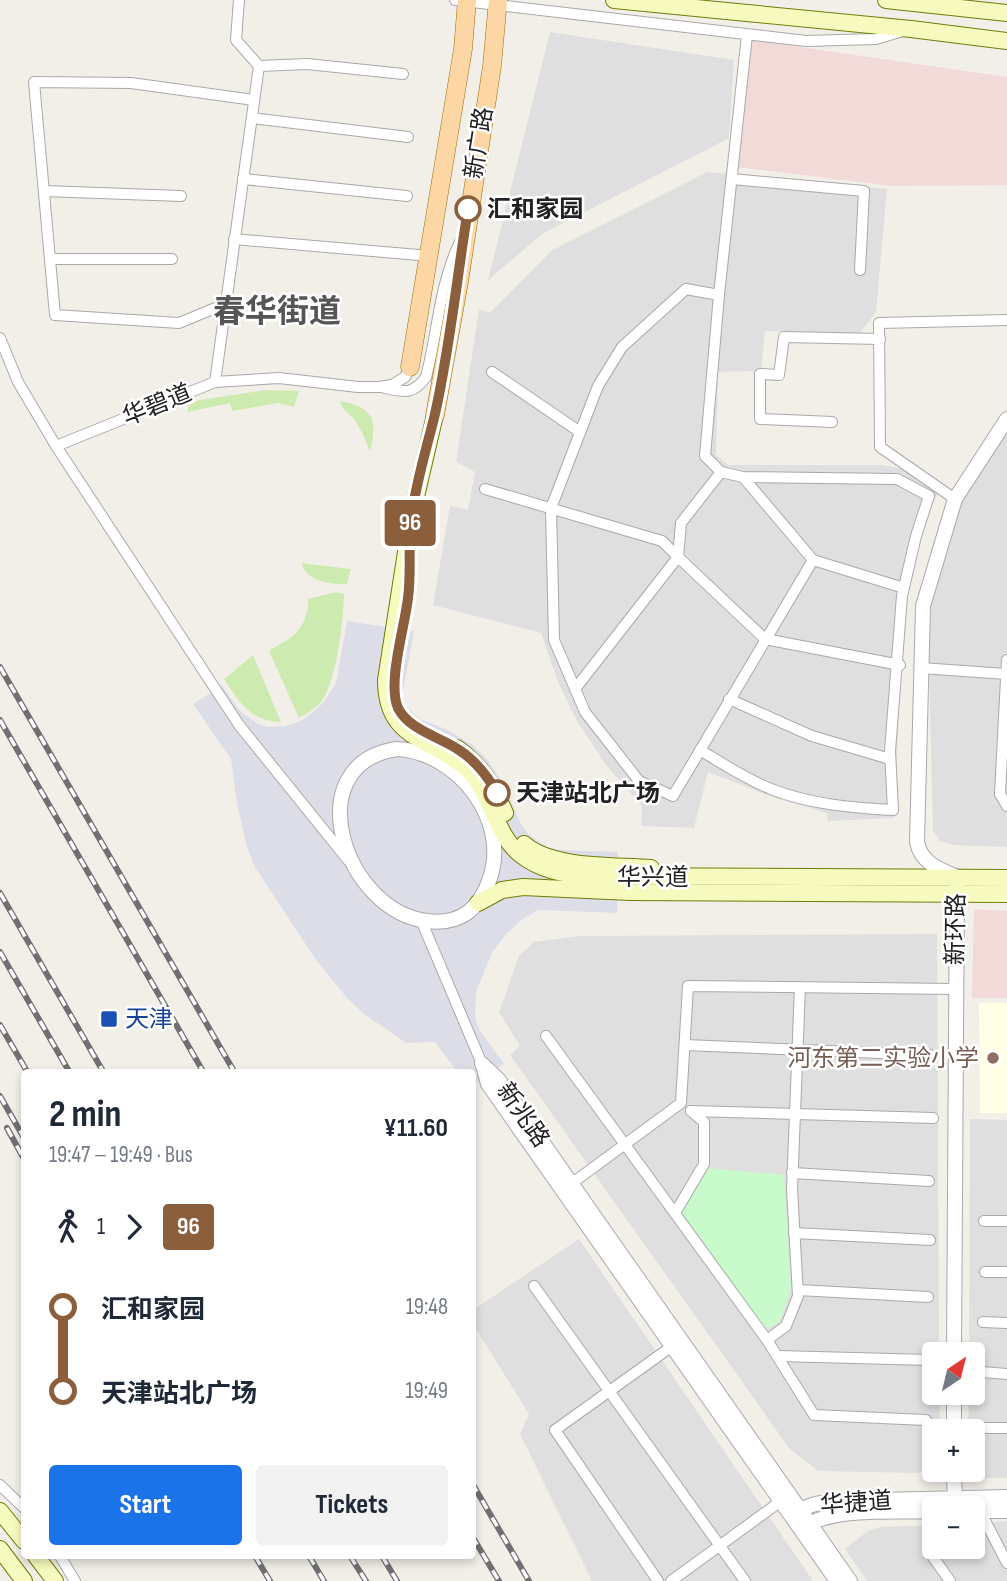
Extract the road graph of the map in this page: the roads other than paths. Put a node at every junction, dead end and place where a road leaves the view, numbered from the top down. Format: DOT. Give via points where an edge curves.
graph roads {
  1 [pos="239,0"];
  2 [pos="614,0"];
  3 [pos="886,0"];
  4 [pos="463,1"];
  5 [pos="498,3"];
  6 [pos="1007,13"];
  7 [pos="911,29"];
  8 [pos="747,35"];
  9 [pos="1007,41"];
  10 [pos="259,66"];
  11 [pos="403,74"];
  12 [pos="254,100"];
  13 [pos="252,118"];
  14 [pos="408,137"];
  15 [pos="243,179"];
  16 [pos="732,179"];
  17 [pos="44,191"];
  18 [pos="181,196"];
  19 [pos="407,196"];
  20 [pos="465,233"];
  21 [pos="234,239"];
  22 [pos="430,256"];
  23 [pos="50,258"];
  24 [pos="172,259"];
  25 [pos="860,270"];
  26 [pos="719,295"];
  27 [pos="225,304"];
  28 [pos="1007,320"];
  29 [pos="0,338"];
  30 [pos="880,339"];
  31 [pos="410,367"];
  32 [pos="492,372"];
  33 [pos="215,382"];
  34 [pos="379,387"];
  35 [pos="435,415"];
  36 [pos="1007,419"];
  37 [pos="832,422"];
  38 [pos="580,432"];
  39 [pos="55,446"];
  40 [pos="721,472"];
  41 [pos="743,477"];
  42 [pos="485,489"];
  43 [pos="955,499"];
  44 [pos="551,508"];
  45 [pos="408,544"];
  46 [pos="678,557"];
  47 [pos="813,560"];
  48 [pos="904,588"];
  49 [pos="765,639"];
  50 [pos="1007,660"];
  51 [pos="899,665"];
  52 [pos="921,668"];
  53 [pos="1006,674"];
  54 [pos="575,689"];
  55 [pos="1006,690"];
  56 [pos="386,694"];
  57 [pos="729,699"];
  58 [pos="700,750"];
  59 [pos="1004,756"];
  60 [pos="890,759"];
  61 [pos="1007,806"];
  62 [pos="352,865"];
  63 [pos="709,877"];
  64 [pos="1007,878"];
  65 [pos="956,885"];
  66 [pos="1007,894"];
  67 [pos="478,903"];
  68 [pos="421,920"];
  69 [pos="800,987"];
  70 [pos="955,989"];
  71 [pos="546,1036"];
  72 [pos="685,1045"];
  73 [pos="797,1050"];
  74 [pos="930,1055"];
  75 [pos="482,1063"];
  76 [pos="681,1103"];
  77 [pos="691,1111"];
  78 [pos="795,1114"];
  79 [pos="933,1118"];
  80 [pos="625,1144"];
  81 [pos="792,1173"];
  82 [pos="929,1181"];
  83 [pos="571,1184"];
  84 [pos="675,1213"];
  85 [pos="984,1221"];
  86 [pos="1007,1221"];
  87 [pos="794,1233"];
  88 [pos="930,1240"];
  89 [pos="985,1272"];
  90 [pos="1007,1272"];
  91 [pos="534,1286"];
  92 [pos="798,1290"];
  93 [pos="928,1297"];
  94 [pos="984,1322"];
  95 [pos="1007,1322"];
  96 [pos="767,1340"];
  97 [pos="954,1342"];
  98 [pos="671,1347"];
  99 [pos="778,1356"];
  100 [pos="922,1360"];
  101 [pos="985,1372"];
  102 [pos="1007,1374"];
  103 [pos="610,1392"];
  104 [pos="922,1420"];
  105 [pos="985,1427"];
  106 [pos="1007,1428"];
  107 [pos="0,1485"];
  108 [pos="1007,1497"];
  109 [pos="985,1499"];
  110 [pos="781,1501"];
  111 [pos="922,1502"];
  112 [pos="21,1505"];
  113 [pos="0,1511"];
  114 [pos="922,1511"];
  115 [pos="985,1511"];
  116 [pos="1007,1511"];
  117 [pos="795,1512"];
  118 [pos="985,1525"];
  119 [pos="805,1526"];
  120 [pos="21,1537"];
  121 [pos="720,1546"];
  122 [pos="0,1549"];
  123 [pos="38,1559"];
  124 [pos="62,1559"];
  125 [pos="934,1559"];
  126 [pos="1007,1563"];
  127 [pos="24,1581"];
  128 [pos="55,1581"];
  129 [pos="75,1581"];
  130 [pos="658,1581"];
  131 [pos="671,1581"];
  132 [pos="745,1581"];
  133 [pos="837,1581"];
  134 [pos="850,1581"];
  135 [pos="950,1581"];
  1 -- 10 [label="street" via="236,40"];
  2 -- 7 [label="main road"];
  3 -- 6 [label="main road"];
  4 -- 5 [label="street"];
  4 -- 22 [label="main road, 新广路" via="463,49"];
  5 -- 8 [label="street"];
  5 -- 20 [label="main road, 新广路"];
  7 -- 8 [label="street" via="876,39 806,41"];
  7 -- 9 [label="main road"];
  8 -- 16 [label="street"];
  10 -- 11 [label="street" via="307,64"];
  10 -- 12 [label="street"];
  12 -- 13 [label="street"];
  12 -- 17 [label="street" via="131,83 34,82"];
  13 -- 14 [label="street"];
  13 -- 15 [label="street"];
  15 -- 19 [label="street"];
  15 -- 21 [label="street"];
  16 -- 25 [label="street" via="864,191"];
  16 -- 26 [label="street"];
  17 -- 18 [label="street"];
  17 -- 23 [label="street"];
  20 -- 34 [label="street, 华碧道" via="443,289 426,377 419,387 406,392"];
  20 -- 35 [label="main road, 新广路"];
  21 -- 22 [label="street"];
  21 -- 27 [label="street"];
  22 -- 31 [label="main road, 新广路"];
  23 -- 24 [label="street"];
  23 -- 27 [label="street" via="55,315 178,323"];
  26 -- 38 [label="street" via="686,289 622,347 598,386"];
  26 -- 40 [label="street" via="705,456"];
  27 -- 33 [label="street"];
  28 -- 30 [label="street" via="879,323"];
  29 -- 39 [label="street" via="18,382"];
  30 -- 37 [label="street" via="784,337 779,375 760,374 760,419"];
  30 -- 43 [label="street" via="880,447"];
  31 -- 34 [label="street" via="405,377"];
  32 -- 38 [label="street"];
  33 -- 34 [label="street, 华碧道" via="302,379"];
  33 -- 39 [label="street, 华碧道"];
  35 -- 45 [label="main road, 新广路"];
  36 -- 43 [label="street, 新环路"];
  38 -- 44 [label="street"];
  39 -- 62 [label="street" via="239,726"];
  40 -- 41 [label="street"];
  40 -- 46 [label="street" via="681,523"];
  41 -- 47 [label="street"];
  41 -- 48 [label="street" via="897,479 929,496"];
  42 -- 44 [label="street"];
  43 -- 52 [label="street, 新环路" via="923,606"];
  44 -- 46 [label="street" via="662,541"];
  44 -- 54 [label="street" via="554,640"];
  45 -- 56 [label="main road, 新广路"];
  45 -- 63 [label="main road" via="411,570 394,689 402,713 481,768 519,839 534,852 567,861"];
  46 -- 49 [label="street"];
  46 -- 54 [label="street"];
  47 -- 48 [label="street"];
  47 -- 49 [label="street"];
  48 -- 51 [label="street"];
  49 -- 51 [label="street"];
  49 -- 57 [label="street"];
  50 -- 53 [label="street"];
  51 -- 60 [label="street"];
  52 -- 53 [label="street"];
  52 -- 65 [label="street, 新环路" via="918,850"];
  53 -- 55 [label="street"];
  54 -- 58 [label="street" via="585,712 639,781 673,796"];
  55 -- 59 [label="street"];
  56 -- 63 [label="main road, 华兴道" via="391,715 411,735 446,753 470,773 510,844 536,864 576,875"];
  57 -- 58 [label="street"];
  57 -- 60 [label="street" via="812,736"];
  58 -- 60 [label="street" via="773,790 834,806 893,810"];
  59 -- 61 [label="street" via="1000,794"];
  62 -- 67 [label="street" via="341,821 350,776 366,759 386,751 422,752 463,780 489,823 494,862"];
  62 -- 68 [label="street" via="389,906"];
  63 -- 65 [label="main road, 华兴道"];
  64 -- 65 [label="main road, 华兴道"];
  65 -- 66 [label="main road, 华兴道"];
  65 -- 67 [label="main road, 华兴道" via="644,892 523,887 502,890"];
  65 -- 70 [label="street, 新环路"];
  67 -- 68 [label="street" via="451,920"];
  68 -- 75 [label="street"];
  69 -- 70 [label="street"];
  69 -- 72 [label="street" via="688,986"];
  69 -- 73 [label="street"];
  70 -- 97 [label="street, 新环路"];
  71 -- 80 [label="street"];
  72 -- 73 [label="street"];
  72 -- 76 [label="street"];
  73 -- 74 [label="street"];
  73 -- 78 [label="street"];
  75 -- 83 [label="street, 新兆路"];
  75 -- 98 [label="street, 新兆路" via="488,1084"];
  76 -- 77 [label="street"];
  76 -- 80 [label="street"];
  77 -- 78 [label="street"];
  77 -- 84 [label="street" via="704,1122 704,1164"];
  78 -- 79 [label="street"];
  78 -- 81 [label="street"];
  80 -- 83 [label="street"];
  80 -- 84 [label="street"];
  81 -- 82 [label="street"];
  81 -- 87 [label="street"];
  83 -- 117 [label="street, 新兆路"];
  84 -- 96 [label="street"];
  85 -- 86 [label="street"];
  87 -- 88 [label="street"];
  87 -- 92 [label="street"];
  89 -- 90 [label="street"];
  91 -- 103 [label="street"];
  92 -- 93 [label="street"];
  92 -- 96 [label="street" via="786,1326"];
  94 -- 95 [label="street"];
  96 -- 99 [label="street"];
  98 -- 103 [label="street"];
  98 -- 110 [label="street, 新兆路"];
  99 -- 100 [label="street"];
  99 -- 104 [label="street" via="814,1415"];
  101 -- 102 [label="street"];
  103 -- 121 [label="street"];
  103 -- 130 [label="street" via="555,1430"];
  105 -- 106 [label="street"];
  107 -- 112 [label="street"];
  108 -- 109 [label="street, 华捷道"];
  110 -- 117 [label="street, 新兆路"];
  110 -- 121 [label="street"];
  111 -- 117 [label="street, 华捷道" via="835,1501"];
  113 -- 120 [label="main road"];
  114 -- 119 [label="street, 华捷道" via="839,1514"];
  115 -- 116 [label="street"];
  117 -- 119 [label="street, 新兆路"];
  118 -- 126 [label="street"];
  119 -- 133 [label="street, 新兆路"];
  119 -- 134 [label="street, 新兆路"];
  121 -- 131 [label="street"];
  121 -- 132 [label="street"];
  122 -- 127 [label="main road"];
  123 -- 128 [label="main road"];
  124 -- 129 [label="street"];
  125 -- 135 [label="street"];
}
